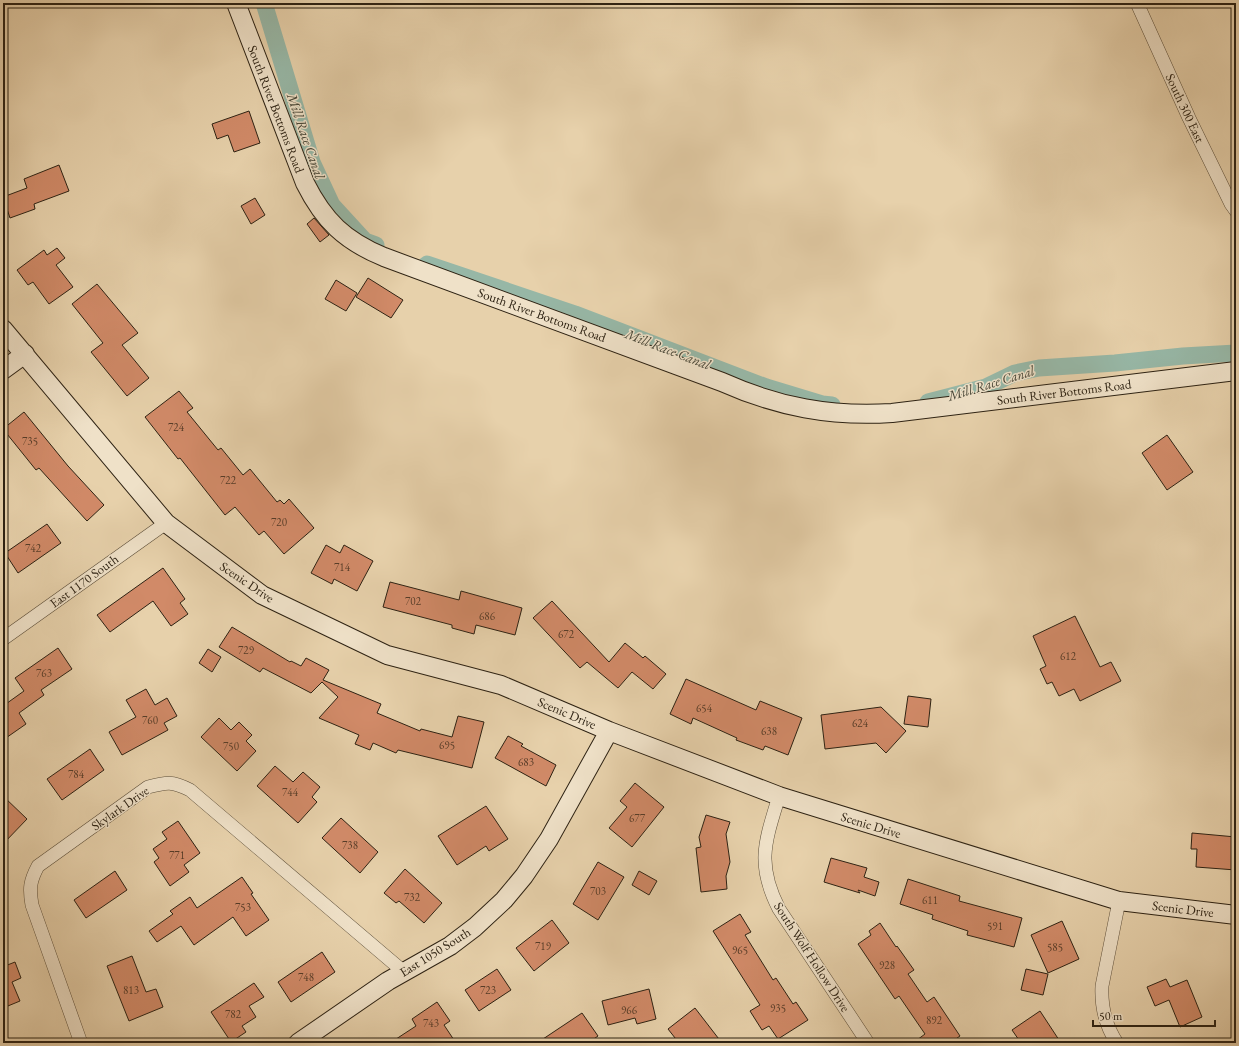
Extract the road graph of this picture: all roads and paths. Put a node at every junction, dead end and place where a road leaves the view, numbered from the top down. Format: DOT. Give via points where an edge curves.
graph roads {
  1 [pos="236,3"];
  2 [pos="1137,3"];
  3 [pos="1236,211"];
  4 [pos="3,329"];
  5 [pos="25,354"];
  6 [pos="3,370"];
  7 [pos="1236,371"];
  8 [pos="166,523"];
  9 [pos="3,639"];
  10 [pos="609,732"];
  11 [pos="779,796"];
  12 [pos="1119,901"];
  13 [pos="1236,916"];
  14 [pos="404,972"];
  15 [pos="81,1043"];
  16 [pos="298,1043"];
  17 [pos="868,1043"];
  18 [pos="1117,1043"];
  1 -- 7 [label="street, South River Bottoms Road" via="305,184 324,215 351,240 384,257 739,390 804,409 870,414"];
  2 -- 3 [label="street, South 300 East" via="1188,118"];
  4 -- 5 [label="street, Scenic Drive"];
  5 -- 6 [label="street"];
  5 -- 8 [label="street, Scenic Drive"];
  8 -- 9 [label="street, East 1170 South"];
  8 -- 10 [label="street, Scenic Drive" via="262,595 387,655 501,685"];
  10 -- 11 [label="street, Scenic Drive"];
  10 -- 14 [label="street, East 1050 South" via="549,839 504,900 450,946"];
  11 -- 12 [label="street, Scenic Drive"];
  11 -- 17 [label="street, South Wolf Hollow Drive" via="765,845 766,872 771,891 779,909"];
  12 -- 13 [label="street, Scenic Drive"];
  12 -- 18 [label="street" via="1101,999 1107,1025"];
  14 -- 15 [label="street, Skylark Drive" via="190,790 178,784 165,782 148,787 38,866 32,878 32,905"];
  14 -- 16 [label="street, East 1050 South"];
}
